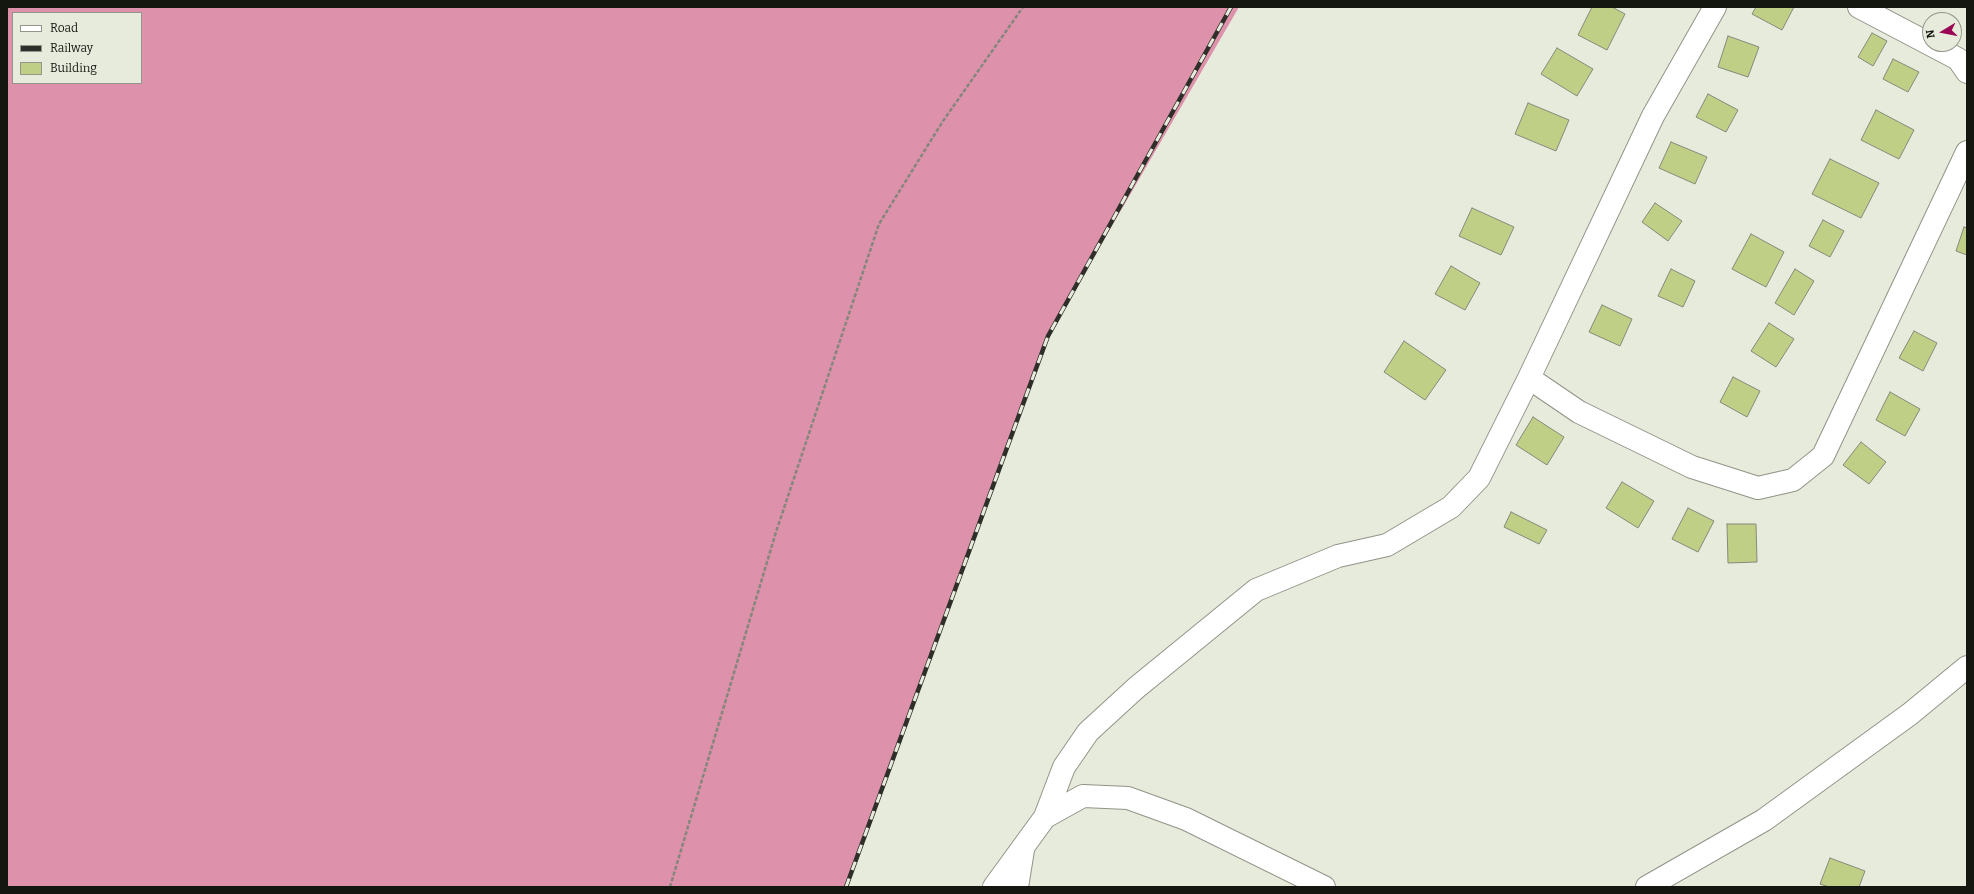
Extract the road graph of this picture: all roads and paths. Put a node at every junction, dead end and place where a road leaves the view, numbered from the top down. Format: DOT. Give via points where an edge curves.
graph roads {
  1 [pos="1023,7"];
  2 [pos="1715,7"];
  3 [pos="1859,7"];
  4 [pos="1967,72"];
  5 [pos="1967,152"];
  6 [pos="1529,378"];
  7 [pos="1967,667"];
  8 [pos="1045,817"];
  9 [pos="1024,847"];
  10 [pos="670,887"];
  11 [pos="994,887"];
  12 [pos="1017,887"];
  13 [pos="1324,887"];
  14 [pos="1647,887"];
  1 -- 10 [label="path" via="944,121 879,224 776,532"];
  2 -- 6 [label="street" via="1653,116"];
  3 -- 4 [label="street" via="1958,59"];
  5 -- 6 [label="street" via="1823,456 1793,480 1758,488 1692,467 1579,412"];
  6 -- 8 [label="street" via="1479,478 1451,507 1387,545 1338,556 1256,590 1142,683 1088,732 1064,767"];
  7 -- 14 [label="street" via="1910,714 1764,820"];
  8 -- 9 [label="street"];
  8 -- 13 [label="street" via="1084,796 1128,798 1186,819"];
  9 -- 11 [label="street"];
  9 -- 12 [label="street"];
}
